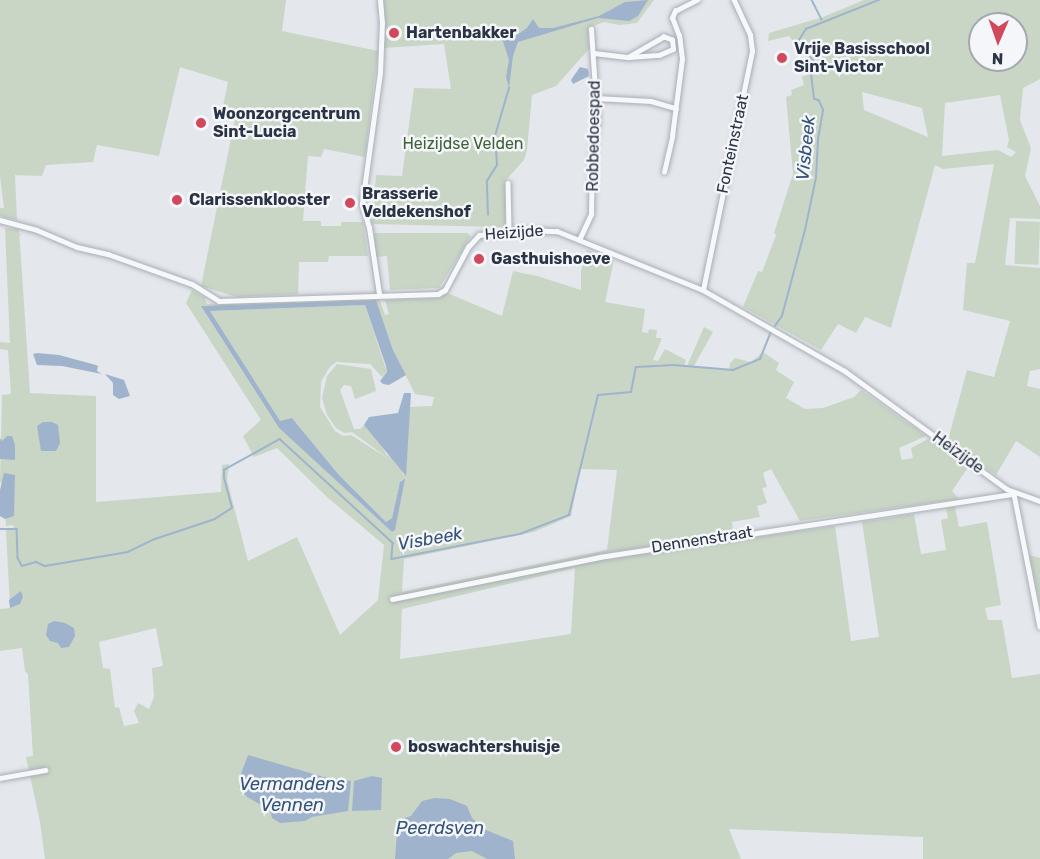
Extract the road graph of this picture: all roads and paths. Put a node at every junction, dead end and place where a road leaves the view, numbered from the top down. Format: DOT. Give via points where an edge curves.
graph roads {
  1 [pos="380,0"];
  2 [pos="697,0"];
  3 [pos="734,0"];
  4 [pos="591,29"];
  5 [pos="594,53"];
  6 [pos="629,57"];
  7 [pos="596,98"];
  8 [pos="676,108"];
  9 [pos="664,172"];
  10 [pos="508,183"];
  11 [pos="0,220"];
  12 [pos="510,231"];
  13 [pos="579,240"];
  14 [pos="703,290"];
  15 [pos="379,294"];
  16 [pos="1014,494"];
  17 [pos="1040,501"];
  18 [pos="392,600"];
  19 [pos="1040,626"];
  20 [pos="45,770"];
  21 [pos="0,778"];
  1 -- 15 [label="street" via="380,72 362,204"];
  2 -- 8 [label="street" via="675,11 672,18 682,52"];
  3 -- 14 [label="street, Fonteinstraat" via="750,35 752,51"];
  4 -- 5 [label="street, Robbedoespad"];
  5 -- 6 [label="street"];
  5 -- 7 [label="street, Robbedoespad"];
  6 -- 6 [label="street" via="668,52 673,49 672,40 663,37"];
  7 -- 8 [label="street" via="651,100"];
  7 -- 13 [label="street, Robbedoespad" via="591,214"];
  8 -- 9 [label="street"];
  10 -- 12 [label="street"];
  11 -- 15 [label="street, Heizijde" via="192,284 216,301"];
  12 -- 13 [label="street, Heizijde" via="546,230"];
  12 -- 15 [label="street, Heizijde" via="487,232 473,239 445,290 438,294"];
  13 -- 14 [label="street, Heizijde"];
  14 -- 16 [label="street, Heizijde" via="845,371"];
  16 -- 17 [label="street, Heizijde"];
  16 -- 18 [label="street, Dennenstraat" via="600,557"];
  16 -- 19 [label="street"];
  20 -- 21 [label="street"];
}
